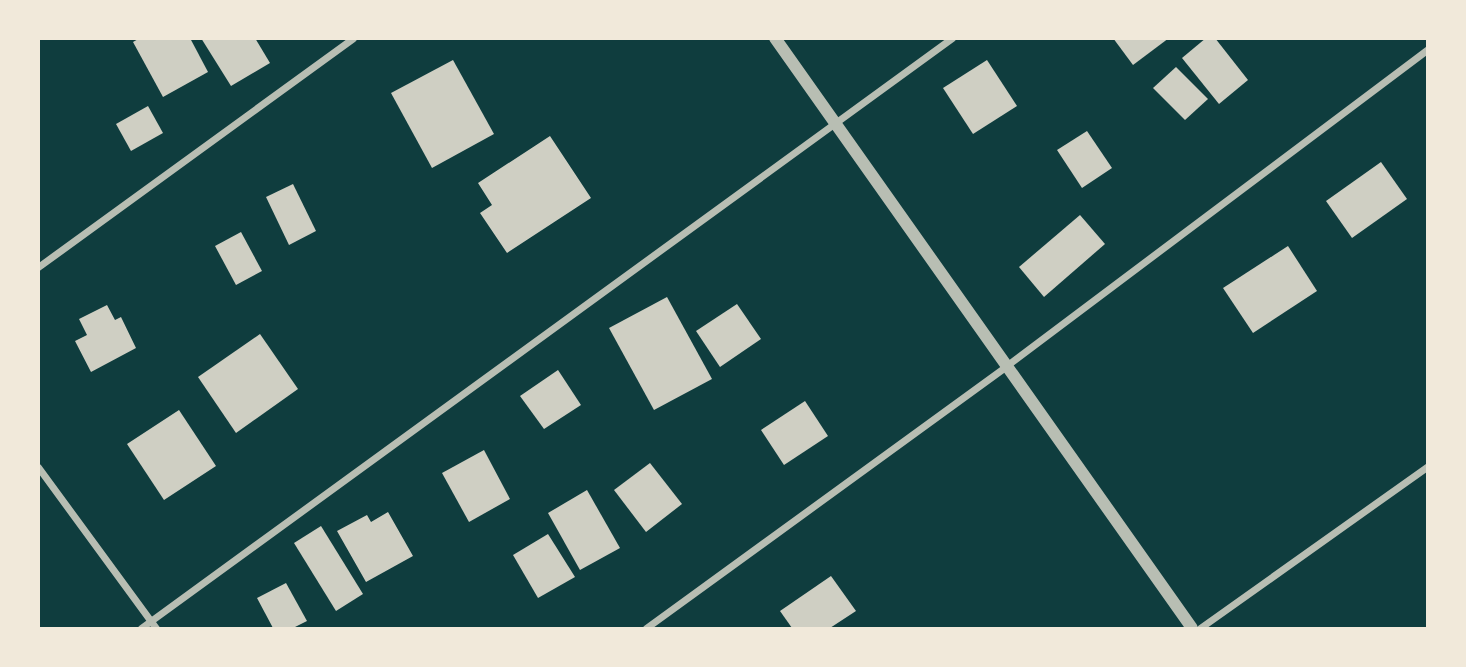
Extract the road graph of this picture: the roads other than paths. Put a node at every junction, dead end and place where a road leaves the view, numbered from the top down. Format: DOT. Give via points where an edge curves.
graph roads {
  1 [pos="353,38"];
  2 [pos="775,38"];
  3 [pos="953,38"];
  4 [pos="1427,49"];
  5 [pos="834,122"];
  6 [pos="38,267"];
  7 [pos="1006,366"];
  8 [pos="1427,466"];
  9 [pos="38,467"];
  10 [pos="150,621"];
  11 [pos="141,628"];
  12 [pos="156,628"];
  13 [pos="646,628"];
  14 [pos="1192,628"];
  15 [pos="1200,628"];
  1 -- 6 [label="street"];
  2 -- 5 [label="street"];
  3 -- 5 [label="street"];
  4 -- 7 [label="street"];
  5 -- 7 [label="street"];
  5 -- 10 [label="street"];
  7 -- 13 [label="street"];
  7 -- 14 [label="street"];
  8 -- 15 [label="street"];
  9 -- 10 [label="street"];
  10 -- 11 [label="street"];
  10 -- 12 [label="street"];
}
